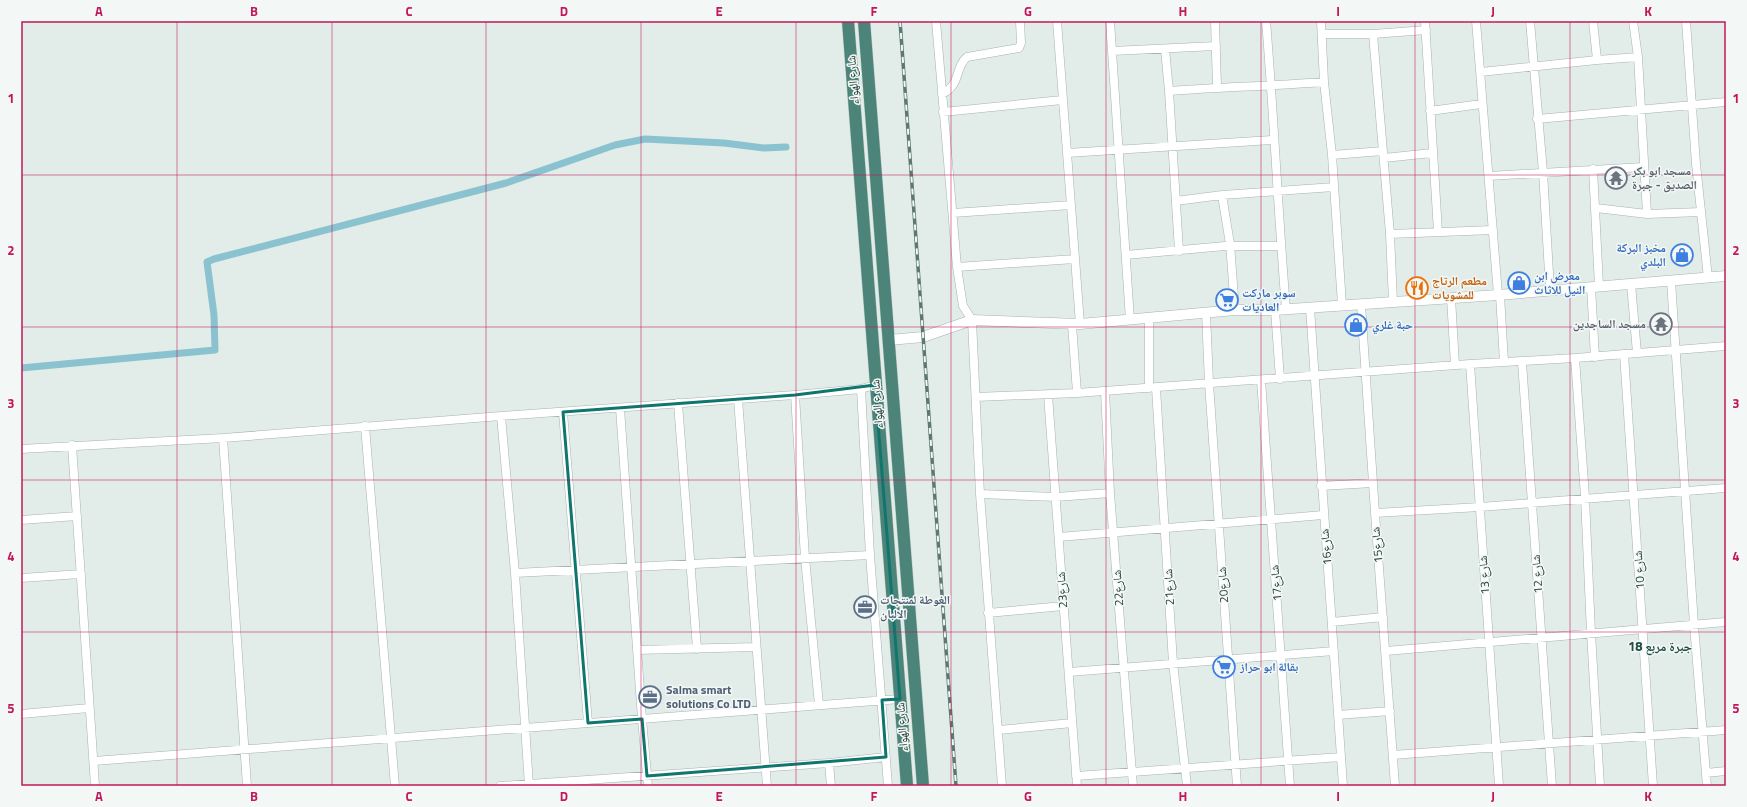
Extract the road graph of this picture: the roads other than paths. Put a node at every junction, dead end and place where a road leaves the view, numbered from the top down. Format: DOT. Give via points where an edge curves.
graph roads {
  1 [pos="848,21"];
  2 [pos="864,21"];
  3 [pos="936,21"];
  4 [pos="1020,21"];
  5 [pos="1057,21"];
  6 [pos="1110,21"];
  7 [pos="1215,21"];
  8 [pos="1266,21"];
  9 [pos="1321,21"];
  10 [pos="1425,21"];
  11 [pos="1476,21"];
  12 [pos="1530,21"];
  13 [pos="1593,21"];
  14 [pos="1633,21"];
  15 [pos="1686,21"];
  16 [pos="1426,30"];
  17 [pos="1322,34"];
  18 [pos="1373,34"];
  19 [pos="1216,46"];
  20 [pos="1165,49"];
  21 [pos="1112,51"];
  22 [pos="1638,57"];
  23 [pos="1597,60"];
  24 [pos="1534,66"];
  25 [pos="1481,72"];
  26 [pos="1324,82"];
  27 [pos="1272,86"];
  28 [pos="1217,87"];
  29 [pos="1169,91"];
  30 [pos="942,94"];
  31 [pos="1062,100"];
  32 [pos="1726,102"];
  33 [pos="1481,104"];
  34 [pos="1693,106"];
  35 [pos="1642,110"];
  36 [pos="1430,111"];
  37 [pos="943,112"];
  38 [pos="1537,120"];
  39 [pos="1274,140"];
  40 [pos="1172,146"];
  41 [pos="1117,149"];
  42 [pos="1067,153"];
  43 [pos="1432,153"];
  44 [pos="1383,154"];
  45 [pos="1332,155"];
  46 [pos="1643,167"];
  47 [pos="1594,169"];
  48 [pos="1543,172"];
  49 [pos="1489,176"];
  50 [pos="1334,187"];
  51 [pos="1278,191"];
  52 [pos="1222,196"];
  53 [pos="1176,201"];
  54 [pos="1071,205"];
  55 [pos="1596,208"];
  56 [pos="1700,212"];
  57 [pos="952,213"];
  58 [pos="1647,214"];
  59 [pos="1493,230"];
  60 [pos="1438,232"];
  61 [pos="1390,234"];
  62 [pos="1229,246"];
  63 [pos="1281,246"];
  64 [pos="1179,251"];
  65 [pos="1126,255"];
  66 [pos="1075,259"];
  67 [pos="957,267"];
  68 [pos="1726,276"];
  69 [pos="1708,278"];
  70 [pos="1671,281"];
  71 [pos="1631,284"];
  72 [pos="1595,286"];
  73 [pos="1550,290"];
  74 [pos="1499,295"];
  75 [pos="1451,298"];
  76 [pos="1393,302"];
  77 [pos="1361,304"];
  78 [pos="1342,305"];
  79 [pos="1310,308"];
  80 [pos="1286,309"];
  81 [pos="1235,310"];
  82 [pos="1275,310"];
  83 [pos="1206,313"];
  84 [pos="1149,319"];
  85 [pos="972,320"];
  86 [pos="1130,320"];
  87 [pos="1076,324"];
  88 [pos="889,340"];
  89 [pos="1726,346"];
  90 [pos="1676,350"];
  91 [pos="1637,353"];
  92 [pos="1624,354"];
  93 [pos="1594,357"];
  94 [pos="1575,358"];
  95 [pos="1504,362"];
  96 [pos="1522,362"];
  97 [pos="1470,364"];
  98 [pos="1455,365"];
  99 [pos="1365,372"];
  100 [pos="1314,376"];
  101 [pos="1280,378"];
  102 [pos="1262,380"];
  103 [pos="1208,383"];
  104 [pos="875,385"];
  105 [pos="1152,388"];
  106 [pos="861,389"];
  107 [pos="1104,391"];
  108 [pos="1077,393"];
  109 [pos="795,395"];
  110 [pos="1048,395"];
  111 [pos="976,397"];
  112 [pos="738,399"];
  113 [pos="678,403"];
  114 [pos="620,408"];
  115 [pos="563,412"];
  116 [pos="501,416"];
  117 [pos="365,426"];
  118 [pos="223,438"];
  119 [pos="72,445"];
  120 [pos="21,449"];
  121 [pos="1373,483"];
  122 [pos="1321,486"];
  123 [pos="1726,488"];
  124 [pos="1686,491"];
  125 [pos="1110,493"];
  126 [pos="980,494"];
  127 [pos="1634,494"];
  128 [pos="1056,497"];
  129 [pos="1585,498"];
  130 [pos="1531,503"];
  131 [pos="1480,507"];
  132 [pos="1375,514"];
  133 [pos="1323,515"];
  134 [pos="77,516"];
  135 [pos="1270,518"];
  136 [pos="21,520"];
  137 [pos="1218,523"];
  138 [pos="1165,528"];
  139 [pos="1114,532"];
  140 [pos="1059,537"];
  141 [pos="870,555"];
  142 [pos="805,558"];
  143 [pos="750,561"];
  144 [pos="690,564"];
  145 [pos="632,567"];
  146 [pos="576,570"];
  147 [pos="515,573"];
  148 [pos="81,574"];
  149 [pos="21,578"];
  150 [pos="1063,606"];
  151 [pos="988,613"];
  152 [pos="1383,618"];
  153 [pos="1332,622"];
  154 [pos="1726,622"];
  155 [pos="1694,625"];
  156 [pos="1643,629"];
  157 [pos="1590,633"];
  158 [pos="1541,638"];
  159 [pos="1489,642"];
  160 [pos="756,647"];
  161 [pos="697,649"];
  162 [pos="637,650"];
  163 [pos="1386,651"];
  164 [pos="1334,652"];
  165 [pos="1282,655"];
  166 [pos="1228,659"];
  167 [pos="1173,663"];
  168 [pos="1123,668"];
  169 [pos="1069,672"];
  170 [pos="900,699"];
  171 [pos="882,700"];
  172 [pos="819,705"];
  173 [pos="89,708"];
  174 [pos="761,710"];
  175 [pos="1390,711"];
  176 [pos="21,714"];
  177 [pos="1338,715"];
  178 [pos="642,719"];
  179 [pos="588,723"];
  180 [pos="1072,723"];
  181 [pos="525,728"];
  182 [pos="999,730"];
  183 [pos="1726,730"];
  184 [pos="1702,731"];
  185 [pos="1650,734"];
  186 [pos="391,738"];
  187 [pos="1597,740"];
  188 [pos="1548,744"];
  189 [pos="1496,748"];
  190 [pos="245,749"];
  191 [pos="1393,756"];
  192 [pos="886,757"];
  193 [pos="1341,757"];
  194 [pos="94,761"];
  195 [pos="1288,761"];
  196 [pos="829,763"];
  197 [pos="1236,765"];
  198 [pos="766,766"];
  199 [pos="1186,769"];
  200 [pos="1726,771"];
  201 [pos="1132,772"];
  202 [pos="1706,772"];
  203 [pos="647,776"];
  204 [pos="1076,776"];
  205 [pos="593,783"];
  206 [pos="529,785"];
  207 [pos="95,786"];
  208 [pos="247,786"];
  209 [pos="395,786"];
  210 [pos="500,786"];
  211 [pos="648,786"];
  212 [pos="767,786"];
  213 [pos="831,786"];
  214 [pos="888,786"];
  215 [pos="906,786"];
  216 [pos="923,786"];
  217 [pos="1002,786"];
  218 [pos="1077,786"];
  219 [pos="1133,786"];
  220 [pos="1187,786"];
  221 [pos="1237,786"];
  222 [pos="1290,786"];
  223 [pos="1343,786"];
  224 [pos="1395,786"];
  225 [pos="1499,786"];
  226 [pos="1552,786"];
  227 [pos="1600,786"];
  228 [pos="1653,786"];
  229 [pos="1707,786"];
  1 -- 104 [label="highway, شارع الهواء"];
  2 -- 88 [label="highway, شارع الهواء"];
  3 -- 30 [label="street"];
  4 -- 30 [label="street" via="1019,48 967,57 952,87"];
  5 -- 31 [label="street"];
  6 -- 21 [label="street"];
  7 -- 19 [label="street"];
  8 -- 27 [label="street"];
  9 -- 17 [label="street"];
  10 -- 16 [label="street"];
  11 -- 25 [label="street"];
  12 -- 24 [label="street"];
  13 -- 23 [label="street"];
  14 -- 22 [label="street"];
  15 -- 34 [label="street"];
  16 -- 18 [label="street"];
  16 -- 36 [label="street"];
  17 -- 18 [label="street"];
  17 -- 26 [label="street"];
  18 -- 44 [label="street"];
  19 -- 20 [label="street"];
  19 -- 28 [label="street"];
  20 -- 21 [label="street"];
  20 -- 29 [label="street"];
  21 -- 41 [label="street"];
  22 -- 23 [label="street"];
  22 -- 35 [label="street"];
  23 -- 24 [label="street"];
  24 -- 25 [label="street"];
  24 -- 38 [label="street"];
  25 -- 33 [label="street"];
  26 -- 27 [label="street"];
  26 -- 45 [label="street"];
  27 -- 28 [label="street"];
  27 -- 39 [label="street"];
  28 -- 29 [label="street"];
  29 -- 40 [label="street"];
  30 -- 37 [label="street"];
  31 -- 37 [label="street"];
  31 -- 42 [label="street"];
  32 -- 34 [label="street"];
  33 -- 36 [label="street"];
  33 -- 49 [label="street"];
  34 -- 35 [label="street"];
  34 -- 56 [label="street"];
  35 -- 38 [label="street"];
  35 -- 46 [label="street"];
  36 -- 43 [label="street"];
  37 -- 57 [label="street"];
  38 -- 48 [label="street"];
  39 -- 40 [label="street"];
  39 -- 51 [label="street"];
  40 -- 41 [label="street"];
  40 -- 53 [label="street"];
  41 -- 42 [label="street"];
  41 -- 65 [label="street"];
  42 -- 54 [label="street"];
  43 -- 44 [label="street"];
  43 -- 60 [label="street"];
  44 -- 45 [label="street"];
  44 -- 61 [label="street"];
  45 -- 50 [label="street"];
  46 -- 47 [label="street"];
  46 -- 58 [label="street"];
  47 -- 48 [label="street"];
  47 -- 55 [label="street"];
  48 -- 49 [label="street"];
  48 -- 73 [label="street"];
  49 -- 59 [label="street"];
  50 -- 51 [label="street"];
  50 -- 78 [label="street"];
  51 -- 52 [label="street"];
  51 -- 63 [label="street"];
  52 -- 53 [label="street"];
  52 -- 62 [label="street"];
  53 -- 64 [label="street"];
  54 -- 57 [label="street"];
  54 -- 66 [label="street"];
  55 -- 58 [label="street"];
  55 -- 72 [label="street"];
  56 -- 58 [label="street"];
  56 -- 69 [label="street"];
  57 -- 67 [label="street"];
  59 -- 60 [label="street"];
  59 -- 74 [label="street"];
  60 -- 61 [label="street"];
  61 -- 76 [label="street"];
  62 -- 63 [label="street"];
  62 -- 64 [label="street"];
  62 -- 81 [label="street"];
  63 -- 80 [label="street"];
  64 -- 65 [label="street"];
  65 -- 86 [label="street"];
  66 -- 67 [label="street"];
  66 -- 87 [label="street"];
  67 -- 85 [label="street" via="963,306"];
  68 -- 69 [label="street"];
  69 -- 70 [label="street"];
  70 -- 71 [label="street"];
  70 -- 90 [label="street"];
  71 -- 72 [label="street"];
  71 -- 91 [label="street"];
  72 -- 73 [label="street"];
  72 -- 93 [label="street"];
  73 -- 74 [label="street"];
  74 -- 75 [label="street"];
  74 -- 95 [label="street"];
  75 -- 76 [label="street"];
  75 -- 98 [label="street"];
  76 -- 77 [label="street"];
  77 -- 78 [label="street"];
  77 -- 99 [label="street, شارع15"];
  78 -- 79 [label="street"];
  79 -- 80 [label="street"];
  79 -- 100 [label="street, شارع16"];
  80 -- 82 [label="street"];
  81 -- 82 [label="street"];
  81 -- 83 [label="street"];
  82 -- 101 [label="street"];
  83 -- 84 [label="street"];
  83 -- 103 [label="street, شارع20"];
  84 -- 86 [label="street"];
  84 -- 105 [label="street, شارع21"];
  85 -- 87 [label="street"];
  85 -- 88 [label="street" via="923,337"];
  85 -- 111 [label="street"];
  86 -- 87 [label="street"];
  87 -- 108 [label="street"];
  88 -- 216 [label="highway, شارع الهواء"];
  89 -- 90 [label="street"];
  90 -- 91 [label="street"];
  90 -- 124 [label="street"];
  91 -- 92 [label="street"];
  92 -- 93 [label="street"];
  92 -- 127 [label="street, شارع 10"];
  93 -- 94 [label="street"];
  94 -- 96 [label="street"];
  94 -- 129 [label="street"];
  95 -- 96 [label="street"];
  95 -- 97 [label="street"];
  96 -- 130 [label="street, شارع 12"];
  97 -- 98 [label="street"];
  97 -- 131 [label="street, شارع 13"];
  98 -- 99 [label="street"];
  99 -- 100 [label="street"];
  99 -- 121 [label="street, شارع15"];
  100 -- 101 [label="street"];
  100 -- 122 [label="street, شارع16"];
  101 -- 102 [label="street"];
  102 -- 103 [label="street"];
  102 -- 135 [label="street, شارع17"];
  103 -- 105 [label="street"];
  103 -- 137 [label="street, شارع20"];
  104 -- 106 [label="street"];
  104 -- 170 [label="highway, شارع الهواء"];
  105 -- 107 [label="street"];
  105 -- 138 [label="street, شارع21"];
  106 -- 109 [label="street"];
  106 -- 141 [label="street"];
  107 -- 108 [label="street"];
  107 -- 125 [label="street, شارع22"];
  108 -- 110 [label="street"];
  109 -- 112 [label="street"];
  109 -- 142 [label="street"];
  110 -- 111 [label="street"];
  110 -- 128 [label="street, شارع23"];
  111 -- 126 [label="street"];
  112 -- 113 [label="street"];
  112 -- 143 [label="street"];
  113 -- 114 [label="street"];
  113 -- 144 [label="street"];
  114 -- 115 [label="street"];
  114 -- 145 [label="street"];
  115 -- 116 [label="street"];
  115 -- 146 [label="street"];
  116 -- 117 [label="street"];
  116 -- 147 [label="street"];
  117 -- 118 [label="street"];
  117 -- 186 [label="street"];
  118 -- 119 [label="street"];
  118 -- 190 [label="street"];
  119 -- 120 [label="street"];
  119 -- 134 [label="street"];
  121 -- 122 [label="street"];
  121 -- 132 [label="street, شارع15"];
  122 -- 133 [label="street, شارع16"];
  123 -- 124 [label="street"];
  124 -- 127 [label="street"];
  124 -- 155 [label="street"];
  125 -- 128 [label="street"];
  125 -- 139 [label="street, شارع22"];
  126 -- 128 [label="street"];
  126 -- 151 [label="street"];
  127 -- 129 [label="street"];
  127 -- 156 [label="street, شارع 10"];
  128 -- 140 [label="street, شارع23"];
  129 -- 130 [label="street"];
  129 -- 157 [label="street"];
  130 -- 131 [label="street"];
  130 -- 158 [label="street, شارع 12"];
  131 -- 132 [label="street"];
  131 -- 159 [label="street, شارع 13"];
  132 -- 152 [label="street, شارع15"];
  133 -- 135 [label="street"];
  133 -- 153 [label="street, شارع16"];
  134 -- 136 [label="street"];
  134 -- 148 [label="street"];
  135 -- 137 [label="street"];
  135 -- 165 [label="street, شارع17"];
  137 -- 138 [label="street"];
  137 -- 166 [label="street, شارع20"];
  138 -- 139 [label="street"];
  138 -- 167 [label="street, شارع21"];
  139 -- 140 [label="street"];
  139 -- 168 [label="street, شارع22"];
  140 -- 150 [label="street, شارع23"];
  141 -- 142 [label="street"];
  141 -- 171 [label="street"];
  142 -- 143 [label="street"];
  142 -- 172 [label="street"];
  143 -- 144 [label="street"];
  143 -- 160 [label="street"];
  144 -- 145 [label="street"];
  144 -- 161 [label="street"];
  145 -- 146 [label="street"];
  145 -- 162 [label="street"];
  146 -- 147 [label="street"];
  146 -- 179 [label="street"];
  147 -- 181 [label="street"];
  148 -- 149 [label="street"];
  148 -- 173 [label="street"];
  150 -- 151 [label="street"];
  150 -- 169 [label="street, شارع23"];
  151 -- 182 [label="street"];
  152 -- 153 [label="street"];
  152 -- 163 [label="street, شارع15"];
  153 -- 164 [label="street, شارع16"];
  154 -- 155 [label="street"];
  155 -- 156 [label="street"];
  155 -- 184 [label="street"];
  156 -- 157 [label="street"];
  156 -- 185 [label="street, شارع 10"];
  157 -- 158 [label="street"];
  157 -- 187 [label="street"];
  158 -- 159 [label="street"];
  158 -- 188 [label="street, شارع 12"];
  159 -- 163 [label="street"];
  159 -- 189 [label="street, شارع 13"];
  160 -- 161 [label="street"];
  160 -- 174 [label="street"];
  161 -- 162 [label="street"];
  162 -- 178 [label="street"];
  163 -- 175 [label="street, شارع15"];
  164 -- 165 [label="street"];
  164 -- 177 [label="street, شارع16"];
  165 -- 166 [label="street"];
  165 -- 195 [label="street, شارع17"];
  166 -- 167 [label="street"];
  166 -- 197 [label="street, شارع20"];
  167 -- 168 [label="street"];
  167 -- 199 [label="street, شارع21"];
  168 -- 169 [label="street"];
  168 -- 201 [label="street, شارع22"];
  169 -- 180 [label="street, شارع23"];
  170 -- 171 [label="street"];
  170 -- 215 [label="highway, شارع الهواء"];
  171 -- 172 [label="street"];
  171 -- 192 [label="street"];
  172 -- 174 [label="street"];
  173 -- 176 [label="street"];
  173 -- 194 [label="street"];
  174 -- 178 [label="street"];
  174 -- 198 [label="street"];
  175 -- 177 [label="street"];
  175 -- 191 [label="street, شارع15"];
  177 -- 193 [label="street, شارع16"];
  178 -- 179 [label="street"];
  178 -- 203 [label="street"];
  179 -- 181 [label="street"];
  180 -- 182 [label="street"];
  180 -- 204 [label="street, شارع23"];
  181 -- 186 [label="street"];
  181 -- 206 [label="street"];
  182 -- 217 [label="street"];
  183 -- 184 [label="street"];
  184 -- 185 [label="street"];
  184 -- 202 [label="street"];
  185 -- 187 [label="street"];
  185 -- 228 [label="street, شارع 10"];
  186 -- 190 [label="street"];
  186 -- 209 [label="street"];
  187 -- 188 [label="street"];
  187 -- 227 [label="street"];
  188 -- 189 [label="street"];
  188 -- 226 [label="street, شارع 12"];
  189 -- 191 [label="street"];
  189 -- 225 [label="street, شارع 13"];
  190 -- 194 [label="street"];
  190 -- 208 [label="street"];
  191 -- 224 [label="street, شارع15"];
  192 -- 196 [label="street"];
  192 -- 214 [label="street"];
  193 -- 195 [label="street"];
  193 -- 223 [label="street, شارع16"];
  194 -- 207 [label="street"];
  195 -- 197 [label="street"];
  195 -- 222 [label="street, شارع17"];
  196 -- 198 [label="street"];
  196 -- 213 [label="street"];
  197 -- 199 [label="street"];
  197 -- 221 [label="street, شارع20"];
  198 -- 203 [label="street"];
  198 -- 212 [label="street"];
  199 -- 201 [label="street"];
  199 -- 220 [label="street, شارع21"];
  200 -- 202 [label="street"];
  201 -- 204 [label="street"];
  201 -- 219 [label="street, شارع22"];
  202 -- 229 [label="street"];
  203 -- 205 [label="street"];
  203 -- 211 [label="street"];
  204 -- 218 [label="street, شارع23"];
  205 -- 206 [label="street"];
  206 -- 210 [label="street"];
}
